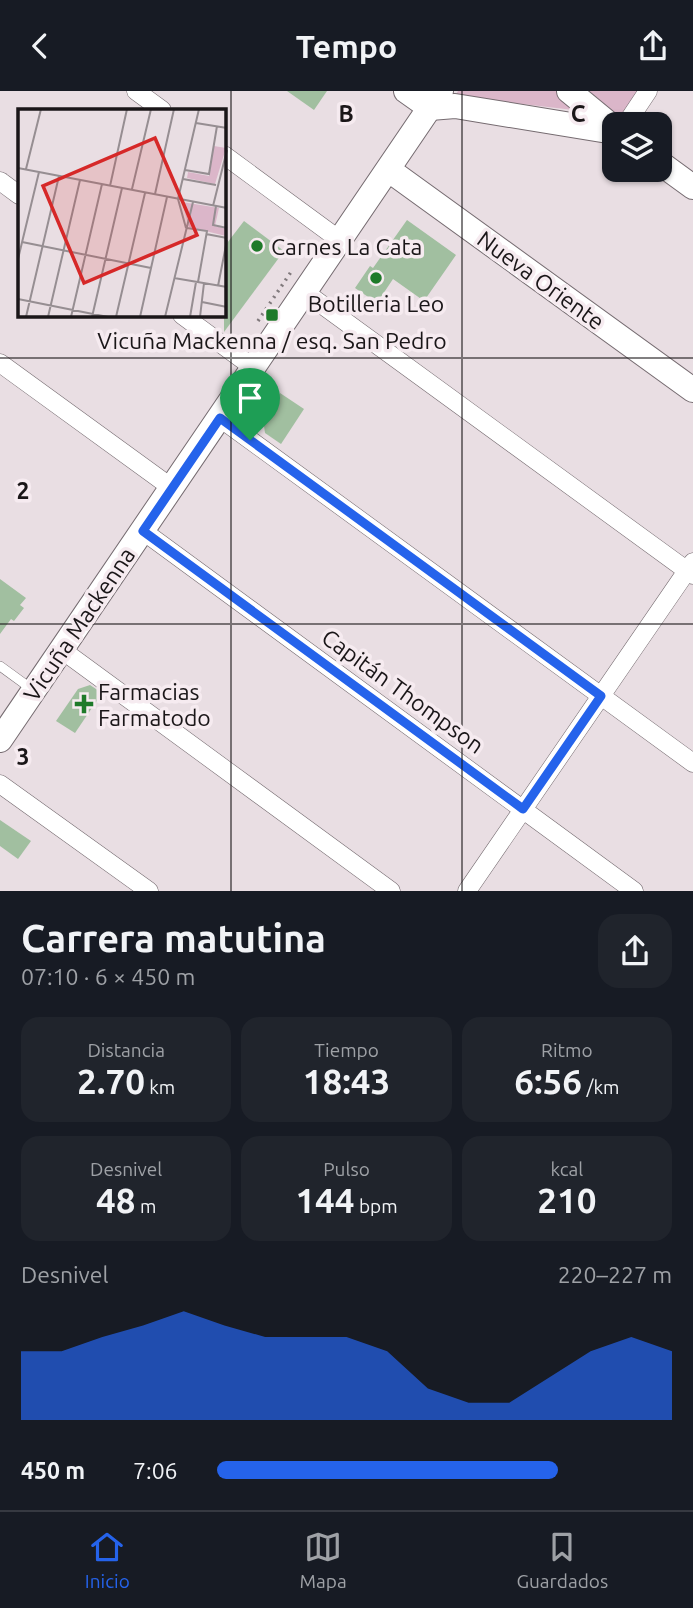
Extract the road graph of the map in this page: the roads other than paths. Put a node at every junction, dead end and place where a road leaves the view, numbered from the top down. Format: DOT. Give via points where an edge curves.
graph roads {
  1 [pos="136,91"];
  2 [pos="405,91"];
  3 [pos="569,91"];
  4 [pos="648,91"];
  5 [pos="435,100"];
  6 [pos="161,109"];
  7 [pos="634,112"];
  8 [pos="602,120"];
  9 [pos="602,128"];
  10 [pos="226,156"];
  11 [pos="389,170"];
  12 [pos="672,172"];
  13 [pos="0,181"];
  14 [pos="693,187"];
  15 [pos="18,194"];
  16 [pos="341,241"];
  17 [pos="306,292"];
  18 [pos="185,317"];
  19 [pos="0,363"];
  20 [pos="254,368"];
  21 [pos="693,390"];
  22 [pos="220,418"];
  23 [pos="172,488"];
  24 [pos="143,531"];
  25 [pos="691,569"];
  26 [pos="62,650"];
  27 [pos="0,666"];
  28 [pos="34,691"];
  29 [pos="601,696"];
  30 [pos="0,740"];
  31 [pos="693,763"];
  32 [pos="0,784"];
  33 [pos="523,809"];
  34 [pos="149,891"];
  35 [pos="391,891"];
  36 [pos="467,891"];
  37 [pos="634,891"];
  1 -- 6 [label="street"];
  2 -- 5 [label="main road"];
  3 -- 8 [label="main road"];
  4 -- 7 [label="street"];
  5 -- 9 [label="main road"];
  5 -- 11 [label="main road, Vicuña Mackenna"];
  10 -- 16 [label="street"];
  11 -- 16 [label="main road, Vicuña Mackenna"];
  11 -- 21 [label="main road, Nueva Oriente"];
  12 -- 14 [label="main road"];
  13 -- 15 [label="street"];
  16 -- 17 [label="main road, Vicuña Mackenna"];
  17 -- 20 [label="main road, Vicuña Mackenna"];
  17 -- 25 [label="street"];
  18 -- 20 [label="street"];
  19 -- 23 [label="street"];
  20 -- 22 [label="main road, Vicuña Mackenna"];
  22 -- 23 [label="main road, Vicuña Mackenna"];
  22 -- 29 [label="street"];
  23 -- 24 [label="main road, Vicuña Mackenna"];
  24 -- 26 [label="main road, Vicuña Mackenna"];
  24 -- 33 [label="street, Capitán Thompson"];
  25 -- 29 [label="street"];
  26 -- 28 [label="main road, Vicuña Mackenna"];
  26 -- 35 [label="street"];
  27 -- 28 [label="lane"];
  28 -- 30 [label="main road, Vicuña Mackenna"];
  29 -- 31 [label="street"];
  29 -- 33 [label="street"];
  32 -- 34 [label="street"];
  33 -- 36 [label="street"];
  33 -- 37 [label="street, Capitán Thompson"];
}
